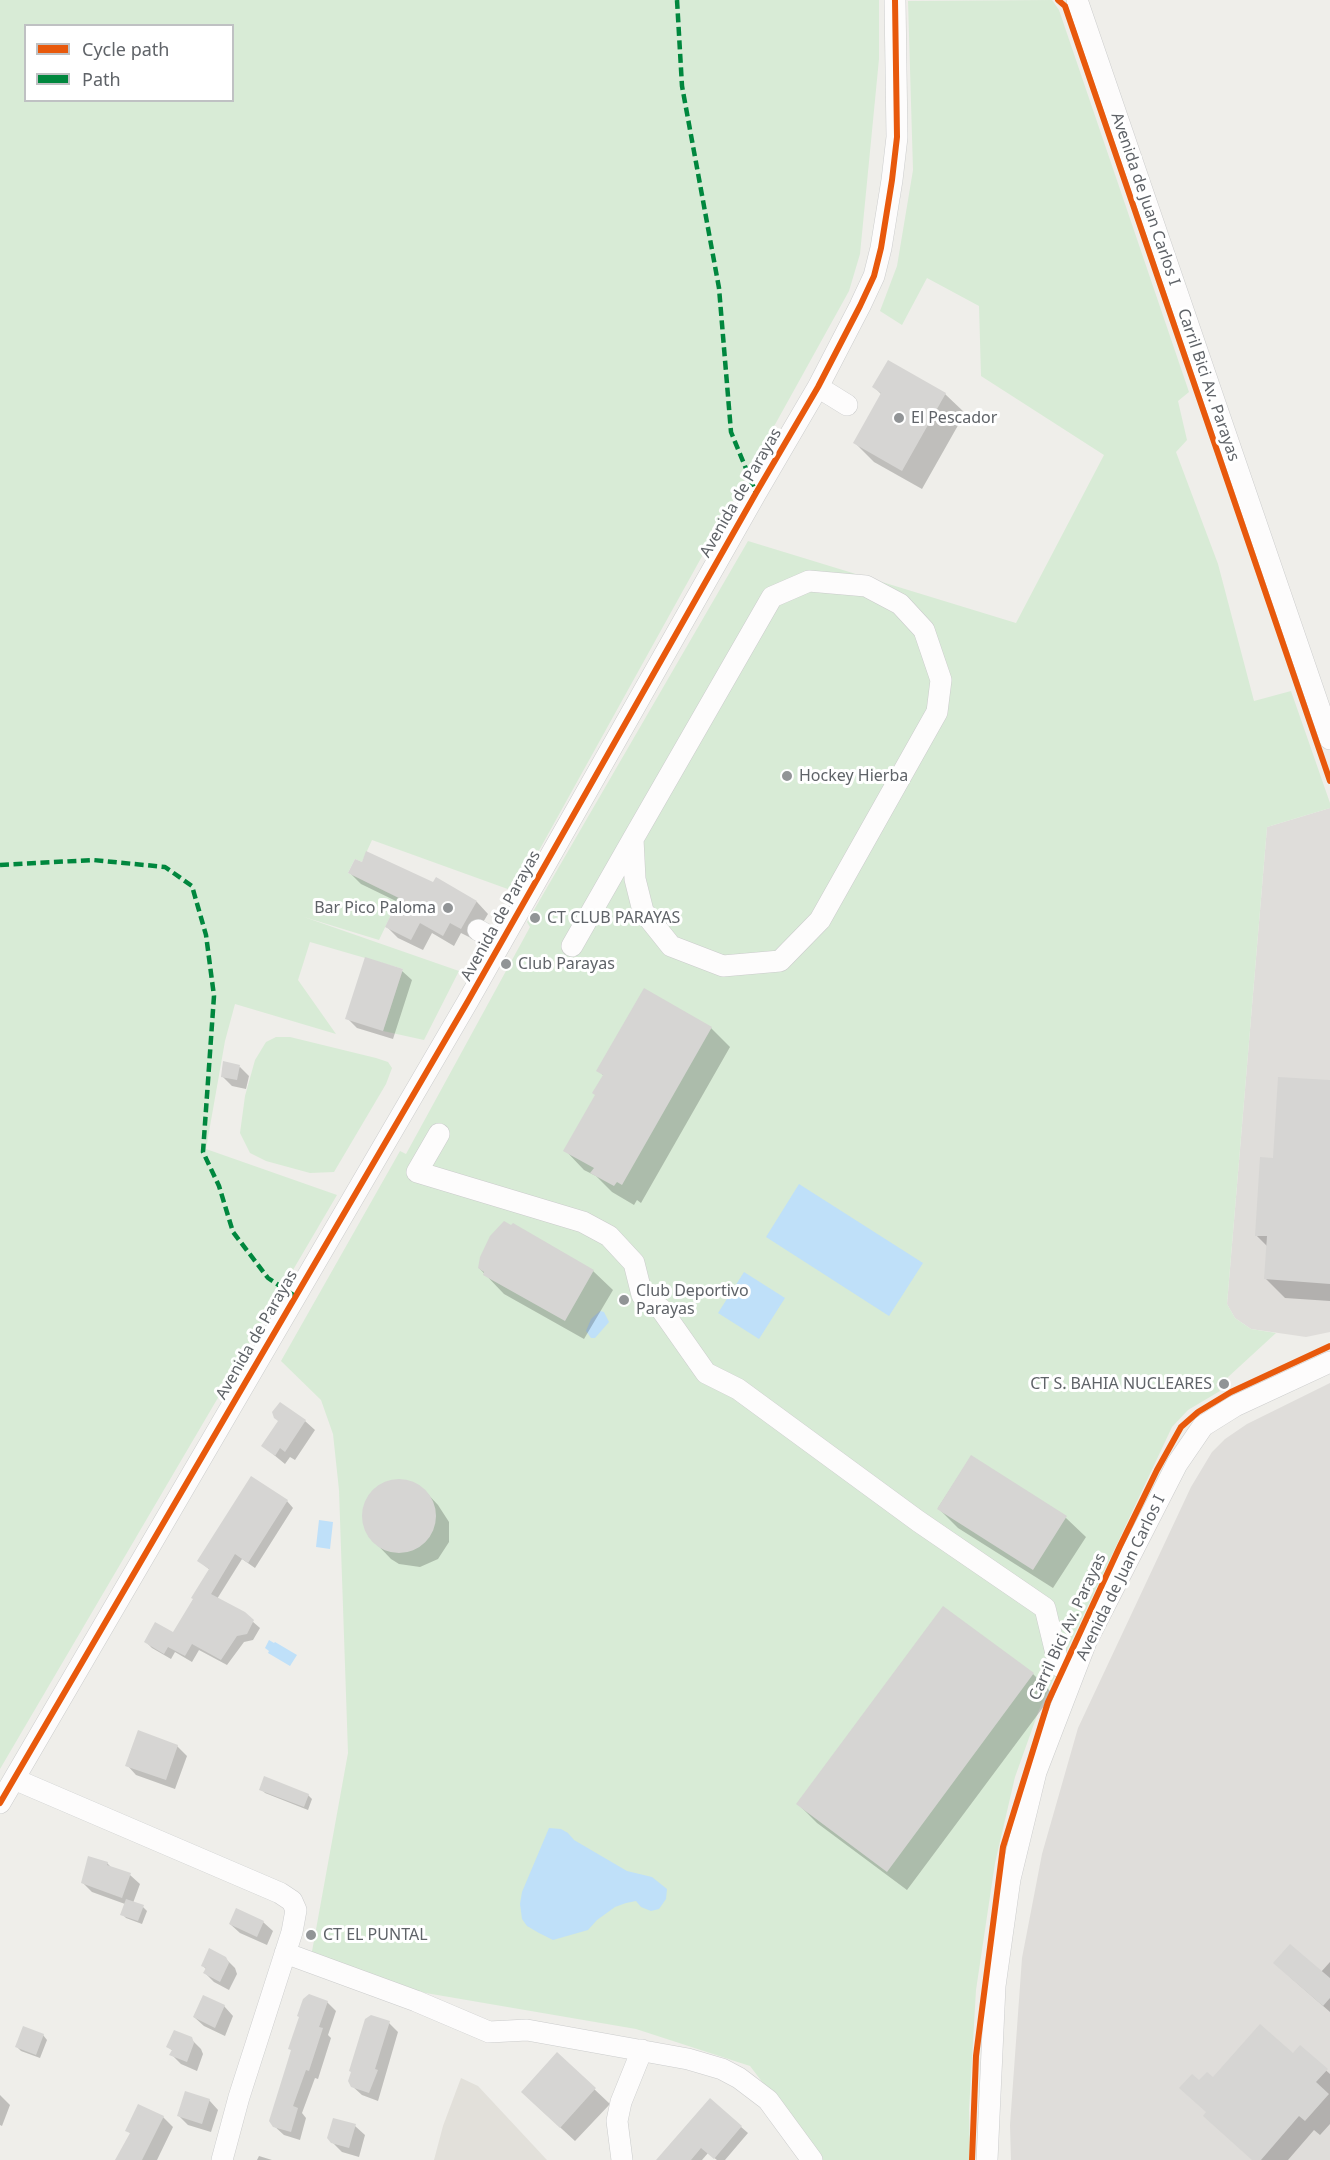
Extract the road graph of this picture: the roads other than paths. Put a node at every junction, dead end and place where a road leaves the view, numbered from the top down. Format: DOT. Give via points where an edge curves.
graph roads {
  1 [pos="896,0"];
  2 [pos="1077,0"];
  3 [pos="818,387"];
  4 [pos="847,405"];
  5 [pos="1330,739"];
  6 [pos="633,839"];
  7 [pos="478,930"];
  8 [pos="501,943"];
  9 [pos="572,946"];
  10 [pos="439,1134"];
  11 [pos="1330,1362"];
  12 [pos="1059,1666"];
  13 [pos="14,1779"];
  14 [pos="0,1803"];
  15 [pos="285,1953"];
  16 [pos="642,2050"];
  17 [pos="222,2160"];
  18 [pos="622,2160"];
  19 [pos="812,2160"];
  20 [pos="987,2160"];
  1 -- 3 [label="street, Avenida de Parayas" via="897,137 881,248 874,276"];
  2 -- 5 [label="street, Avenida de Juan Carlos I"];
  3 -- 4 [label="street"];
  3 -- 8 [label="street, Avenida de Parayas"];
  6 -- 6 [label="street" via="771,597 809,581 866,586 900,604 924,630 941,680 937,712 820,920 780,961 723,966 671,946 643,911 635,879"];
  6 -- 9 [label="street"];
  7 -- 8 [label="street"];
  8 -- 13 [label="street, Avenida de Parayas"];
  10 -- 12 [label="street" via="417,1172 583,1222 609,1236 634,1263 642,1295 660,1309 706,1373 738,1389 1045,1608"];
  11 -- 20 [label="street, Avenida de Juan Carlos I" via="1235,1406 1203,1426 1177,1464 1086,1642 1036,1772 1010,1879 995,1986"];
  13 -- 14 [label="street, Avenida de Parayas"];
  13 -- 15 [label="street" via="280,1893 292,1901 296,1910"];
  15 -- 16 [label="street" via="489,2032 527,2030"];
  15 -- 17 [label="street"];
  16 -- 18 [label="street" via="616,2121"];
  16 -- 19 [label="street" via="707,2064 739,2078 768,2100"];
}
